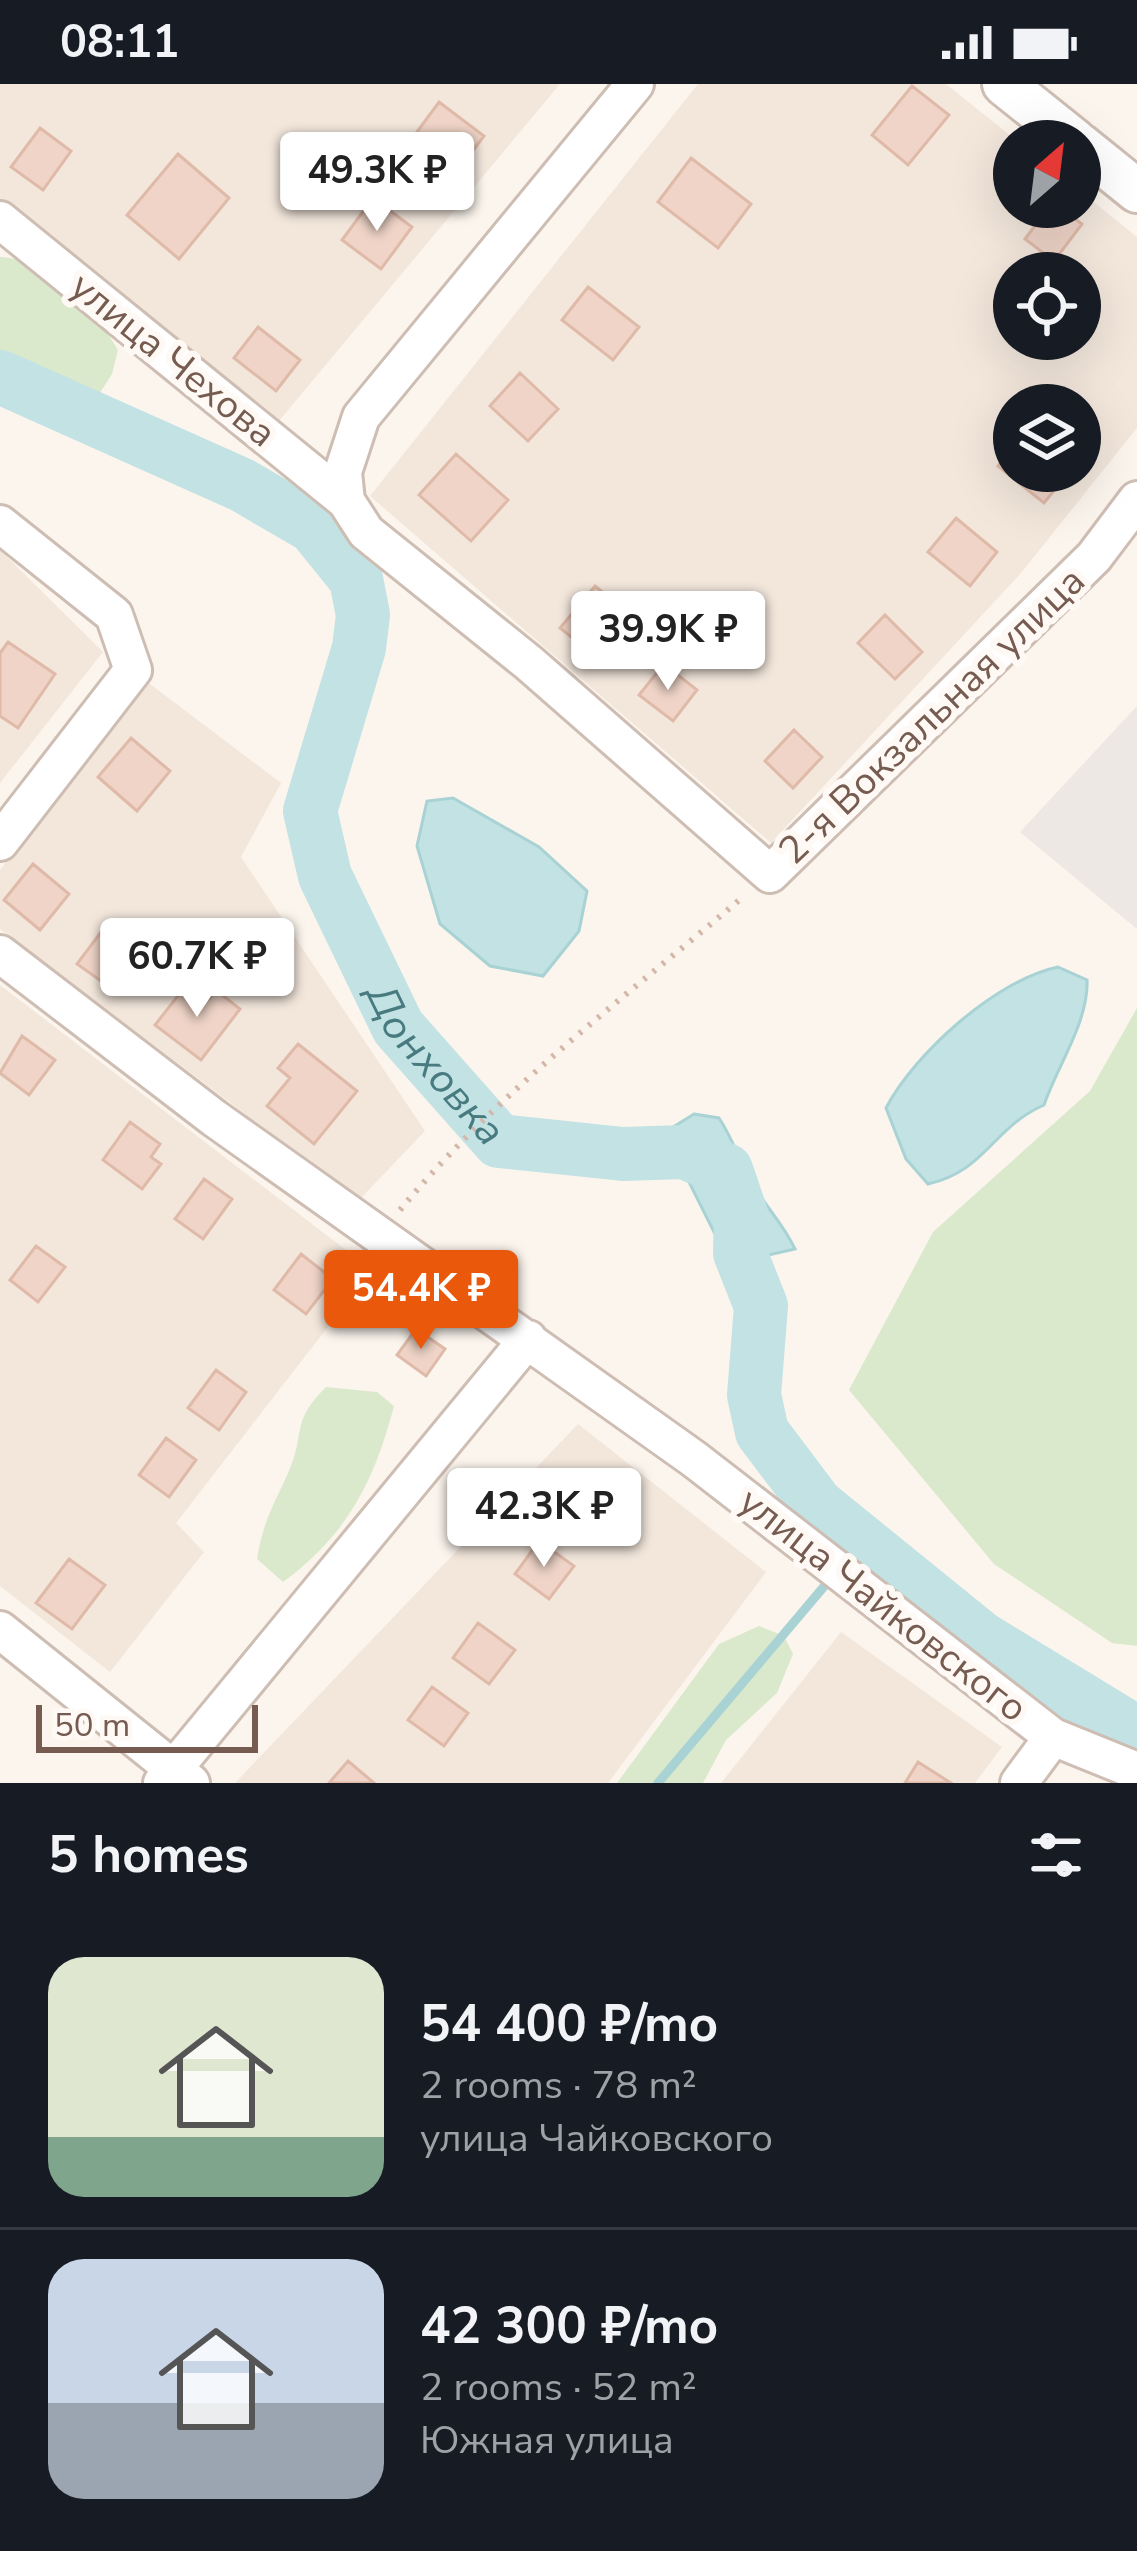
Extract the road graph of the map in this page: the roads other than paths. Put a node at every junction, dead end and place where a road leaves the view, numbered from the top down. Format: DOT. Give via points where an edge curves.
graph roads {
  1 [pos="635,84"];
  2 [pos="1004,84"];
  3 [pos="1049,120"];
  4 [pos="1101,162"];
  5 [pos="1137,191"];
  6 [pos="0,220"];
  7 [pos="346,500"];
  8 [pos="1137,500"];
  9 [pos="0,524"];
  10 [pos="0,842"];
  11 [pos="770,874"];
  12 [pos="0,954"];
  13 [pos="528,1339"];
  14 [pos="0,1630"];
  15 [pos="1054,1737"];
  16 [pos="1137,1771"];
  17 [pos="176,1778"];
  18 [pos="1019,1783"];
  1 -- 7 [label="street" via="361,417 343,472"];
  2 -- 3 [label="street"];
  4 -- 5 [label="street"];
  6 -- 7 [label="street, улица Чехова"];
  7 -- 11 [label="street, улица Чехова" via="366,532"];
  8 -- 11 [label="street, 2-я Вокзальная улица" via="1094,557"];
  9 -- 10 [label="street" via="114,615 133,670"];
  12 -- 13 [label="street, улица Чайковского"];
  13 -- 15 [label="street, улица Чайковского"];
  13 -- 17 [label="street"];
  14 -- 17 [label="street"];
  15 -- 16 [label="street, улица Чайковского"];
  15 -- 18 [label="street"];
}
